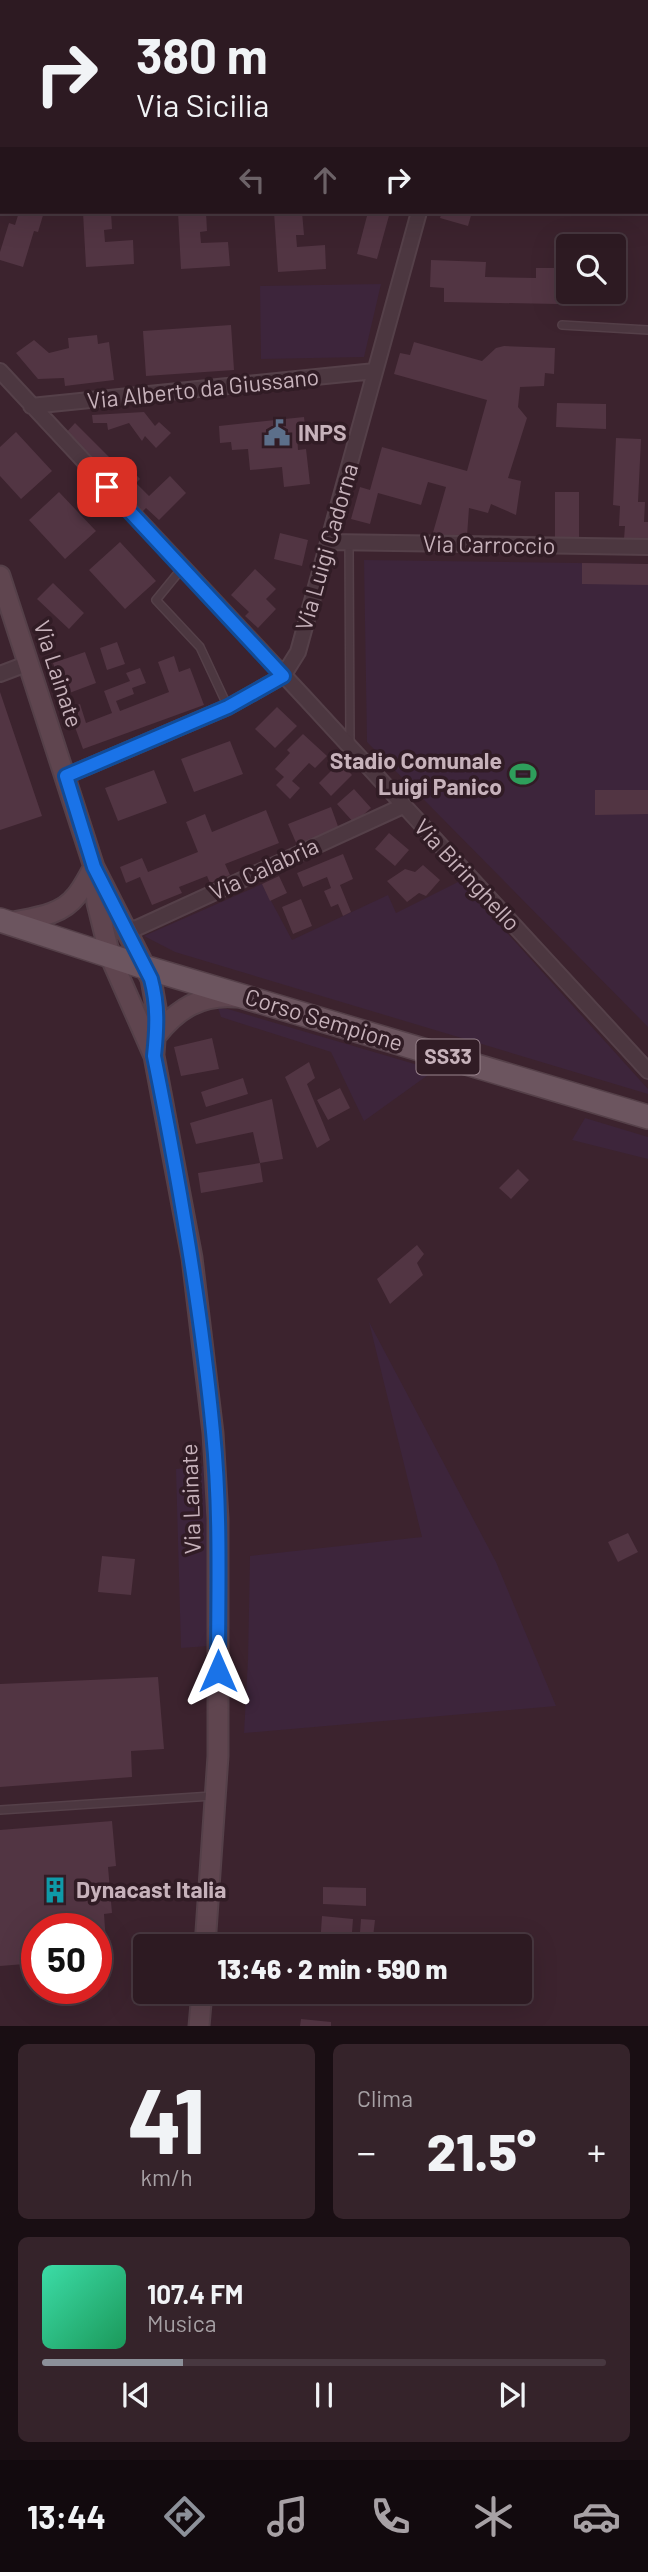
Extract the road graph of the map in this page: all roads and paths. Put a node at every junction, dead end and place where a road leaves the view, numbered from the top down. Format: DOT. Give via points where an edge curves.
graph roads {
  1 [pos="418,214"];
  2 [pos="562,325"];
  3 [pos="648,330"];
  4 [pos="0,371"];
  5 [pos="375,371"];
  6 [pos="31,406"];
  7 [pos="329,542"];
  8 [pos="349,543"];
  9 [pos="648,547"];
  10 [pos="183,567"];
  11 [pos="0,576"];
  12 [pos="29,663"];
  13 [pos="0,674"];
  14 [pos="283,676"];
  15 [pos="228,707"];
  16 [pos="350,747"];
  17 [pos="66,776"];
  18 [pos="403,806"];
  19 [pos="94,867"];
  20 [pos="4,922"];
  21 [pos="124,930"];
  22 [pos="110,956"];
  23 [pos="144,967"];
  24 [pos="248,998"];
  25 [pos="155,1046"];
  26 [pos="648,1071"];
  27 [pos="648,1117"];
  28 [pos="215,1796"];
  29 [pos="0,1810"];
  30 [pos="206,1934"];
  31 [pos="201,2004"];
  32 [pos="199,2026"];
  1 -- 5 [label="street, Via Luigi Cadorna"];
  2 -- 3 [label="lane"];
  4 -- 6 [label="street, Via Biringhello"];
  5 -- 6 [label="street, Via Alberto da Giussano"];
  5 -- 7 [label="street, Via Luigi Cadorna"];
  6 -- 10 [label="street, Via Biringhello"];
  7 -- 8 [label="street, Via Carroccio"];
  7 -- 14 [label="street, Via Luigi Cadorna" via="298,652"];
  8 -- 9 [label="street, Via Carroccio"];
  8 -- 16 [label="lane"];
  10 -- 14 [label="street, Via Biringhello"];
  10 -- 15 [label="lane" via="156,600 200,647"];
  11 -- 12 [label="main road, Via Lainate"];
  12 -- 13 [label="street"];
  12 -- 17 [label="main road, Via Lainate"];
  14 -- 15 [label="street"];
  14 -- 16 [label="street, Via Biringhello"];
  15 -- 17 [label="street"];
  16 -- 18 [label="street, Via Biringhello"];
  17 -- 19 [label="main road, Via Lainate"];
  18 -- 21 [label="street, Via Calabria"];
  18 -- 26 [label="street, Via Biringhello"];
  19 -- 20 [label="main road" via="66,906 42,916"];
  19 -- 21 [label="main road, Via Lainate"];
  19 -- 22 [label="main road, Via Lainate"];
  20 -- 22 [label="main road, Corso Sempione / SS33"];
  21 -- 23 [label="main road, Via Lainate"];
  22 -- 23 [label="main road, Corso Sempione / SS33"];
  22 -- 25 [label="main road, Via Lainate"];
  23 -- 24 [label="main road, Corso Sempione / SS33"];
  23 -- 25 [label="main road, Via Lainate" via="155,996"];
  24 -- 25 [label="main road" via="220,996 194,1004 172,1016"];
  24 -- 27 [label="main road, Corso Sempione / SS33"];
  25 -- 28 [label="main road, Via Lainate" via="192,1258 213,1433 219,1681"];
  28 -- 29 [label="lane"];
  28 -- 30 [label="main road, Via Lainate"];
  31 -- 32 [label="main road"];
}
